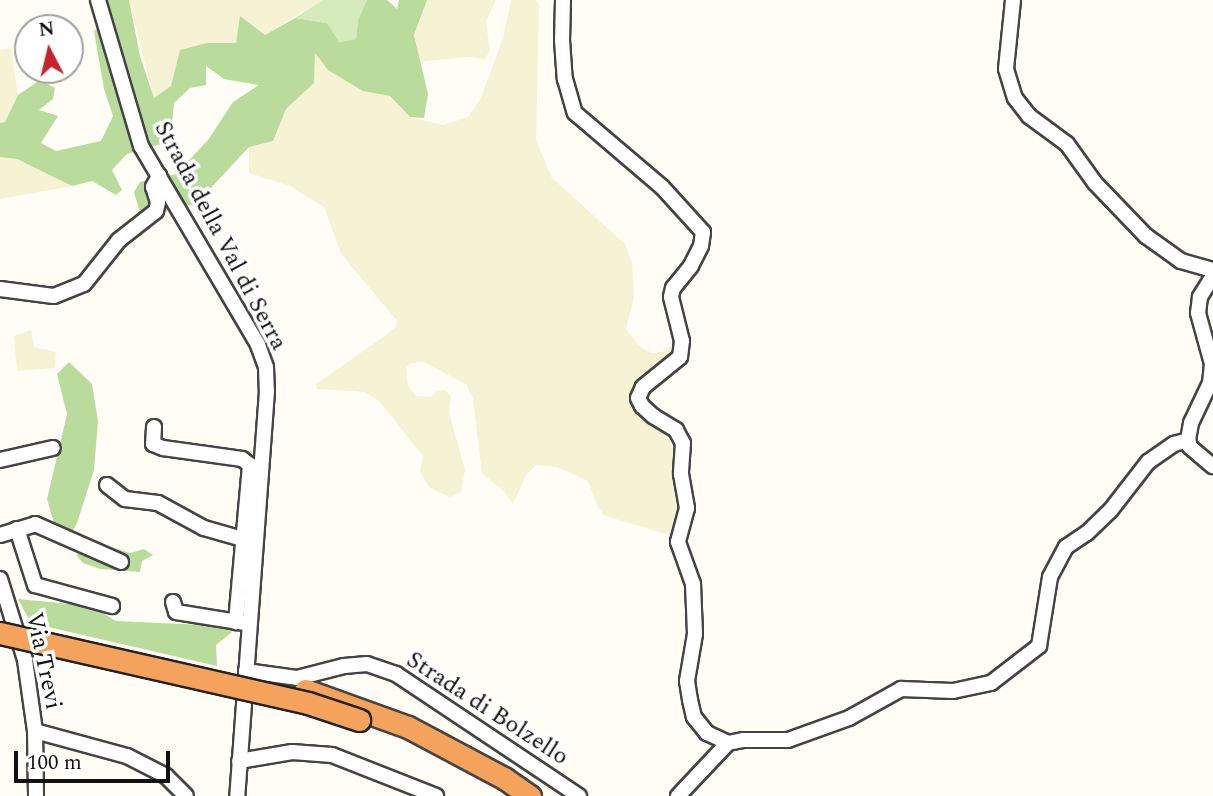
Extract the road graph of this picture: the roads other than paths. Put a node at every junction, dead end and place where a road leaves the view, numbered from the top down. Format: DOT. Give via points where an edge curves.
graph roads {
  1 [pos="98,0"];
  2 [pos="563,0"];
  3 [pos="1013,0"];
  4 [pos="159,176"];
  5 [pos="1213,270"];
  6 [pos="1213,276"];
  7 [pos="0,289"];
  8 [pos="153,427"];
  9 [pos="1188,440"];
  10 [pos="53,448"];
  11 [pos="0,460"];
  12 [pos="1213,466"];
  13 [pos="107,485"];
  14 [pos="17,529"];
  15 [pos="0,535"];
  16 [pos="243,539"];
  17 [pos="121,562"];
  18 [pos="0,579"];
  19 [pos="173,602"];
  20 [pos="112,606"];
  21 [pos="0,622"];
  22 [pos="243,623"];
  23 [pos="0,633"];
  24 [pos="246,671"];
  25 [pos="360,715"];
  26 [pos="35,731"];
  27 [pos="728,743"];
  28 [pos="239,761"];
  29 [pos="527,795"];
  30 [pos="36,796"];
  31 [pos="186,796"];
  32 [pos="237,796"];
  33 [pos="436,796"];
  34 [pos="579,796"];
  35 [pos="678,796"];
  1 -- 4 [label="street, Strada della Val di Serra" via="141,146"];
  2 -- 27 [label="street" via="565,79 575,113 662,187 703,232 701,246 671,297 682,341 680,357 643,387 638,398 653,416 676,430 683,443 681,474 688,508 678,542 693,584 695,634 687,681 694,717 707,733"];
  3 -- 5 [label="street" via="1006,69 1015,98 1029,116 1067,144 1095,183 1146,236 1181,261"];
  4 -- 7 [label="street" via="153,187 156,211 119,240 84,284 54,296"];
  4 -- 22 [label="street, Strada della Val di Serra" via="258,345 266,367"];
  6 -- 9 [label="street" via="1200,297 1198,313 1212,364 1210,383"];
  8 -- 16 [label="street, Strada della Val di Serra" via="153,444 163,448 242,459 250,465"];
  9 -- 12 [label="street"];
  9 -- 27 [label="street" via="1148,462 1110,511 1066,547 1049,577 1039,646 991,683 953,691 901,689 849,718 788,740"];
  10 -- 11 [label="street"];
  13 -- 16 [label="street" via="125,499 158,503 204,528"];
  14 -- 15 [label="street"];
  14 -- 17 [label="street" via="35,523"];
  14 -- 20 [label="street, Via Trevi" via="35,585"];
  16 -- 22 [label="street, Strada della Val di Serra"];
  18 -- 26 [label="street, Via Trevi" via="25,660"];
  19 -- 22 [label="street" via="176,612"];
  21 -- 25 [label="highway" via="305,690"];
  22 -- 24 [label="street, Strada della Val di Serra"];
  23 -- 25 [label="highway, bridge"];
  24 -- 28 [label="street, Strada della Val di Serra"];
  24 -- 34 [label="street, Strada di Bolzello" via="297,678 367,664 396,674"];
  25 -- 29 [label="highway"];
  26 -- 30 [label="street, Via Trevi"];
  26 -- 31 [label="street" via="127,756 166,776"];
  27 -- 35 [label="street"];
  28 -- 32 [label="street, Strada della Val di Serra"];
  28 -- 33 [label="street" via="292,752 332,755"];
}
